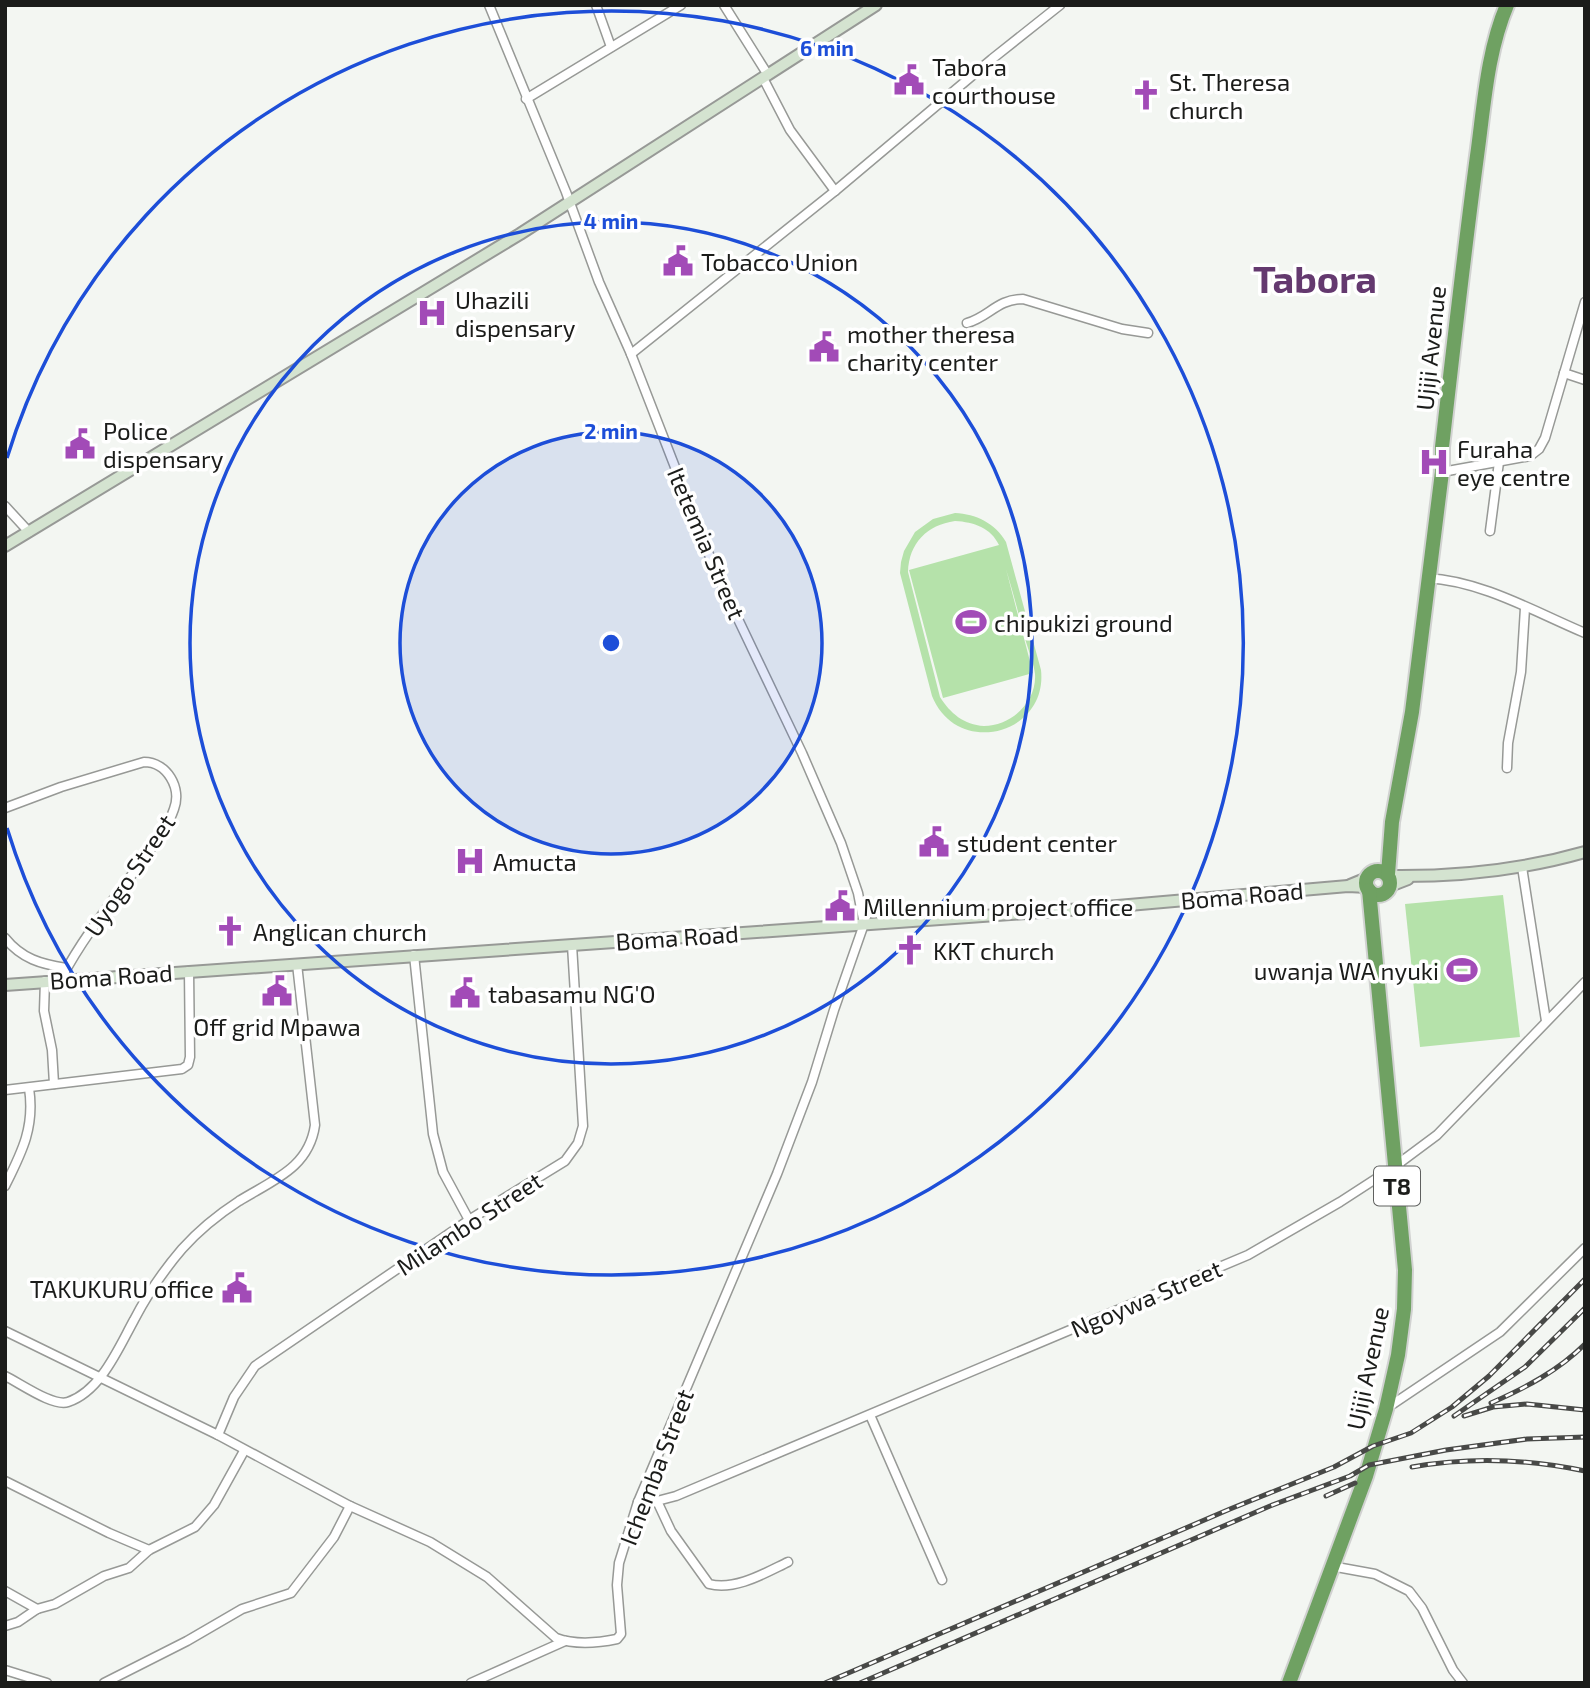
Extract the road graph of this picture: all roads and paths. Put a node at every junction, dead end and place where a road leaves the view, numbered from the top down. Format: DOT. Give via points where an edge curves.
graph roads {
  1 [pos="489,5"];
  2 [pos="596,5"];
  3 [pos="681,5"];
  4 [pos="724,5"];
  5 [pos="876,5"];
  6 [pos="1060,5"];
  7 [pos="1504,5"];
  8 [pos="611,47"];
  9 [pos="766,77"];
  10 [pos="526,99"];
  11 [pos="835,191"];
  12 [pos="569,202"];
  13 [pos="1585,302"];
  14 [pos="967,323"];
  15 [pos="1149,333"];
  16 [pos="631,354"];
  17 [pos="1564,373"];
  18 [pos="1585,380"];
  19 [pos="1499,462"];
  20 [pos="1442,472"];
  21 [pos="5,506"];
  22 [pos="1490,531"];
  23 [pos="29,533"];
  24 [pos="5,546"];
  25 [pos="1427,578"];
  26 [pos="1525,608"];
  27 [pos="1585,633"];
  28 [pos="1507,768"];
  29 [pos="5,808"];
  30 [pos="1585,852"];
  31 [pos="1522,867"];
  32 [pos="1379,882"];
  33 [pos="864,924"];
  34 [pos="5,938"];
  35 [pos="572,945"];
  36 [pos="414,955"];
  37 [pos="297,964"];
  38 [pos="66,968"];
  39 [pos="189,971"];
  40 [pos="61,979"];
  41 [pos="45,981"];
  42 [pos="1585,982"];
  43 [pos="5,985"];
  44 [pos="1546,1021"];
  45 [pos="54,1084"];
  46 [pos="29,1088"];
  47 [pos="5,1090"];
  48 [pos="1394,1167"];
  49 [pos="5,1186"];
  50 [pos="469,1220"];
  51 [pos="1585,1248"];
  52 [pos="5,1331"];
  53 [pos="5,1376"];
  54 [pos="99,1379"];
  55 [pos="1386,1409"];
  56 [pos="870,1415"];
  57 [pos="218,1435"];
  58 [pos="244,1451"];
  59 [pos="5,1481"];
  60 [pos="657,1501"];
  61 [pos="638,1502"];
  62 [pos="350,1506"];
  63 [pos="149,1550"];
  64 [pos="788,1562"];
  65 [pos="1331,1566"];
  66 [pos="942,1580"];
  67 [pos="5,1591"];
  68 [pos="37,1609"];
  69 [pos="5,1626"];
  70 [pos="565,1641"];
  71 [pos="5,1670"];
  72 [pos="47,1683"];
  73 [pos="104,1683"];
  74 [pos="471,1683"];
  75 [pos="1289,1683"];
  76 [pos="1463,1683"];
  1 -- 10 [label="street, Itetemia Street"];
  2 -- 8 [label="street"];
  3 -- 8 [label="street"];
  4 -- 9 [label="street"];
  5 -- 9 [label="main road"];
  6 -- 11 [label="street"];
  7 -- 20 [label="highway, Ujiji Avenue / T8" via="1488,76 1463,259"];
  8 -- 10 [label="street"];
  9 -- 11 [label="street" via="790,130"];
  9 -- 12 [label="main road"];
  10 -- 12 [label="street, Itetemia Street"];
  11 -- 16 [label="street"];
  12 -- 16 [label="street, Itetemia Street"];
  12 -- 23 [label="main road"];
  13 -- 17 [label="street"];
  14 -- 15 [label="street" via="1006,300 1023,299"];
  16 -- 33 [label="street, Itetemia Street" via="717,575 841,843"];
  17 -- 18 [label="street"];
  17 -- 19 [label="street" via="1539,449 1530,456"];
  19 -- 20 [label="street"];
  19 -- 22 [label="street"];
  20 -- 25 [label="highway, Ujiji Avenue / T8"];
  21 -- 23 [label="street"];
  23 -- 24 [label="main road"];
  25 -- 26 [label="street" via="1479,588"];
  25 -- 32 [label="highway, Ujiji Avenue / T8" via="1412,712"];
  26 -- 27 [label="street"];
  26 -- 28 [label="street"];
  29 -- 38 [label="street, Uyogo Street" via="145,762 159,764 177,792 164,830"];
  30 -- 31 [label="main road, Boma Road"];
  31 -- 32 [label="main road, Boma Road"];
  31 -- 44 [label="street"];
  32 -- 33 [label="main road, Boma Road"];
  32 -- 48 [label="highway, Ujiji Avenue / T8" via="1372,923"];
  33 -- 35 [label="main road, Boma Road"];
  33 -- 61 [label="street, Ichemba Street" via="777,1174"];
  34 -- 38 [label="street" via="29,959"];
  35 -- 36 [label="main road, Boma Road"];
  35 -- 50 [label="street, Milambo Street" via="583,1126 578,1143 565,1161"];
  36 -- 37 [label="main road, Boma Road"];
  36 -- 50 [label="street" via="433,1134 443,1172"];
  37 -- 39 [label="main road, Boma Road"];
  37 -- 54 [label="street" via="313,1141 283,1175 220,1214 184,1247"];
  38 -- 40 [label="street, Uyogo Street"];
  39 -- 40 [label="main road, Boma Road"];
  39 -- 45 [label="street" via="188,1065 144,1075"];
  40 -- 41 [label="main road, Boma Road"];
  41 -- 43 [label="main road, Boma Road"];
  41 -- 45 [label="street" via="44,1011"];
  42 -- 44 [label="street, Ngoywa Street"];
  44 -- 48 [label="street, Ngoywa Street" via="1437,1135"];
  45 -- 46 [label="street"];
  46 -- 47 [label="street"];
  46 -- 49 [label="street" via="29,1131"];
  48 -- 55 [label="highway, Ujiji Avenue / T8" via="1405,1270 1404,1310"];
  48 -- 56 [label="street, Ngoywa Street" via="1248,1255"];
  50 -- 57 [label="street, Milambo Street" via="255,1366 233,1397"];
  51 -- 55 [label="street" via="1500,1332"];
  52 -- 54 [label="street"];
  53 -- 54 [label="street" via="58,1403 68,1402"];
  54 -- 57 [label="street"];
  55 -- 65 [label="highway, Ujiji Avenue / T8"];
  56 -- 60 [label="street, Ngoywa Street"];
  56 -- 66 [label="street"];
  57 -- 58 [label="street"];
  58 -- 62 [label="street"];
  58 -- 63 [label="street" via="205,1517 187,1532"];
  59 -- 63 [label="street"];
  60 -- 61 [label="street, Ngoywa Street"];
  60 -- 64 [label="street" via="671,1531 709,1584 723,1586 753,1579"];
  61 -- 70 [label="street, Ichemba Street" via="619,1563 620,1637"];
  62 -- 70 [label="street" via="430,1542 487,1577"];
  62 -- 73 [label="street" via="334,1537 291,1593 242,1609"];
  63 -- 68 [label="street" via="129,1568"];
  65 -- 75 [label="highway, Ujiji Avenue / T8"];
  65 -- 76 [label="street" via="1375,1574 1409,1591"];
  67 -- 68 [label="street"];
  68 -- 69 [label="street"];
  70 -- 74 [label="street"];
  71 -- 72 [label="street"];
}
